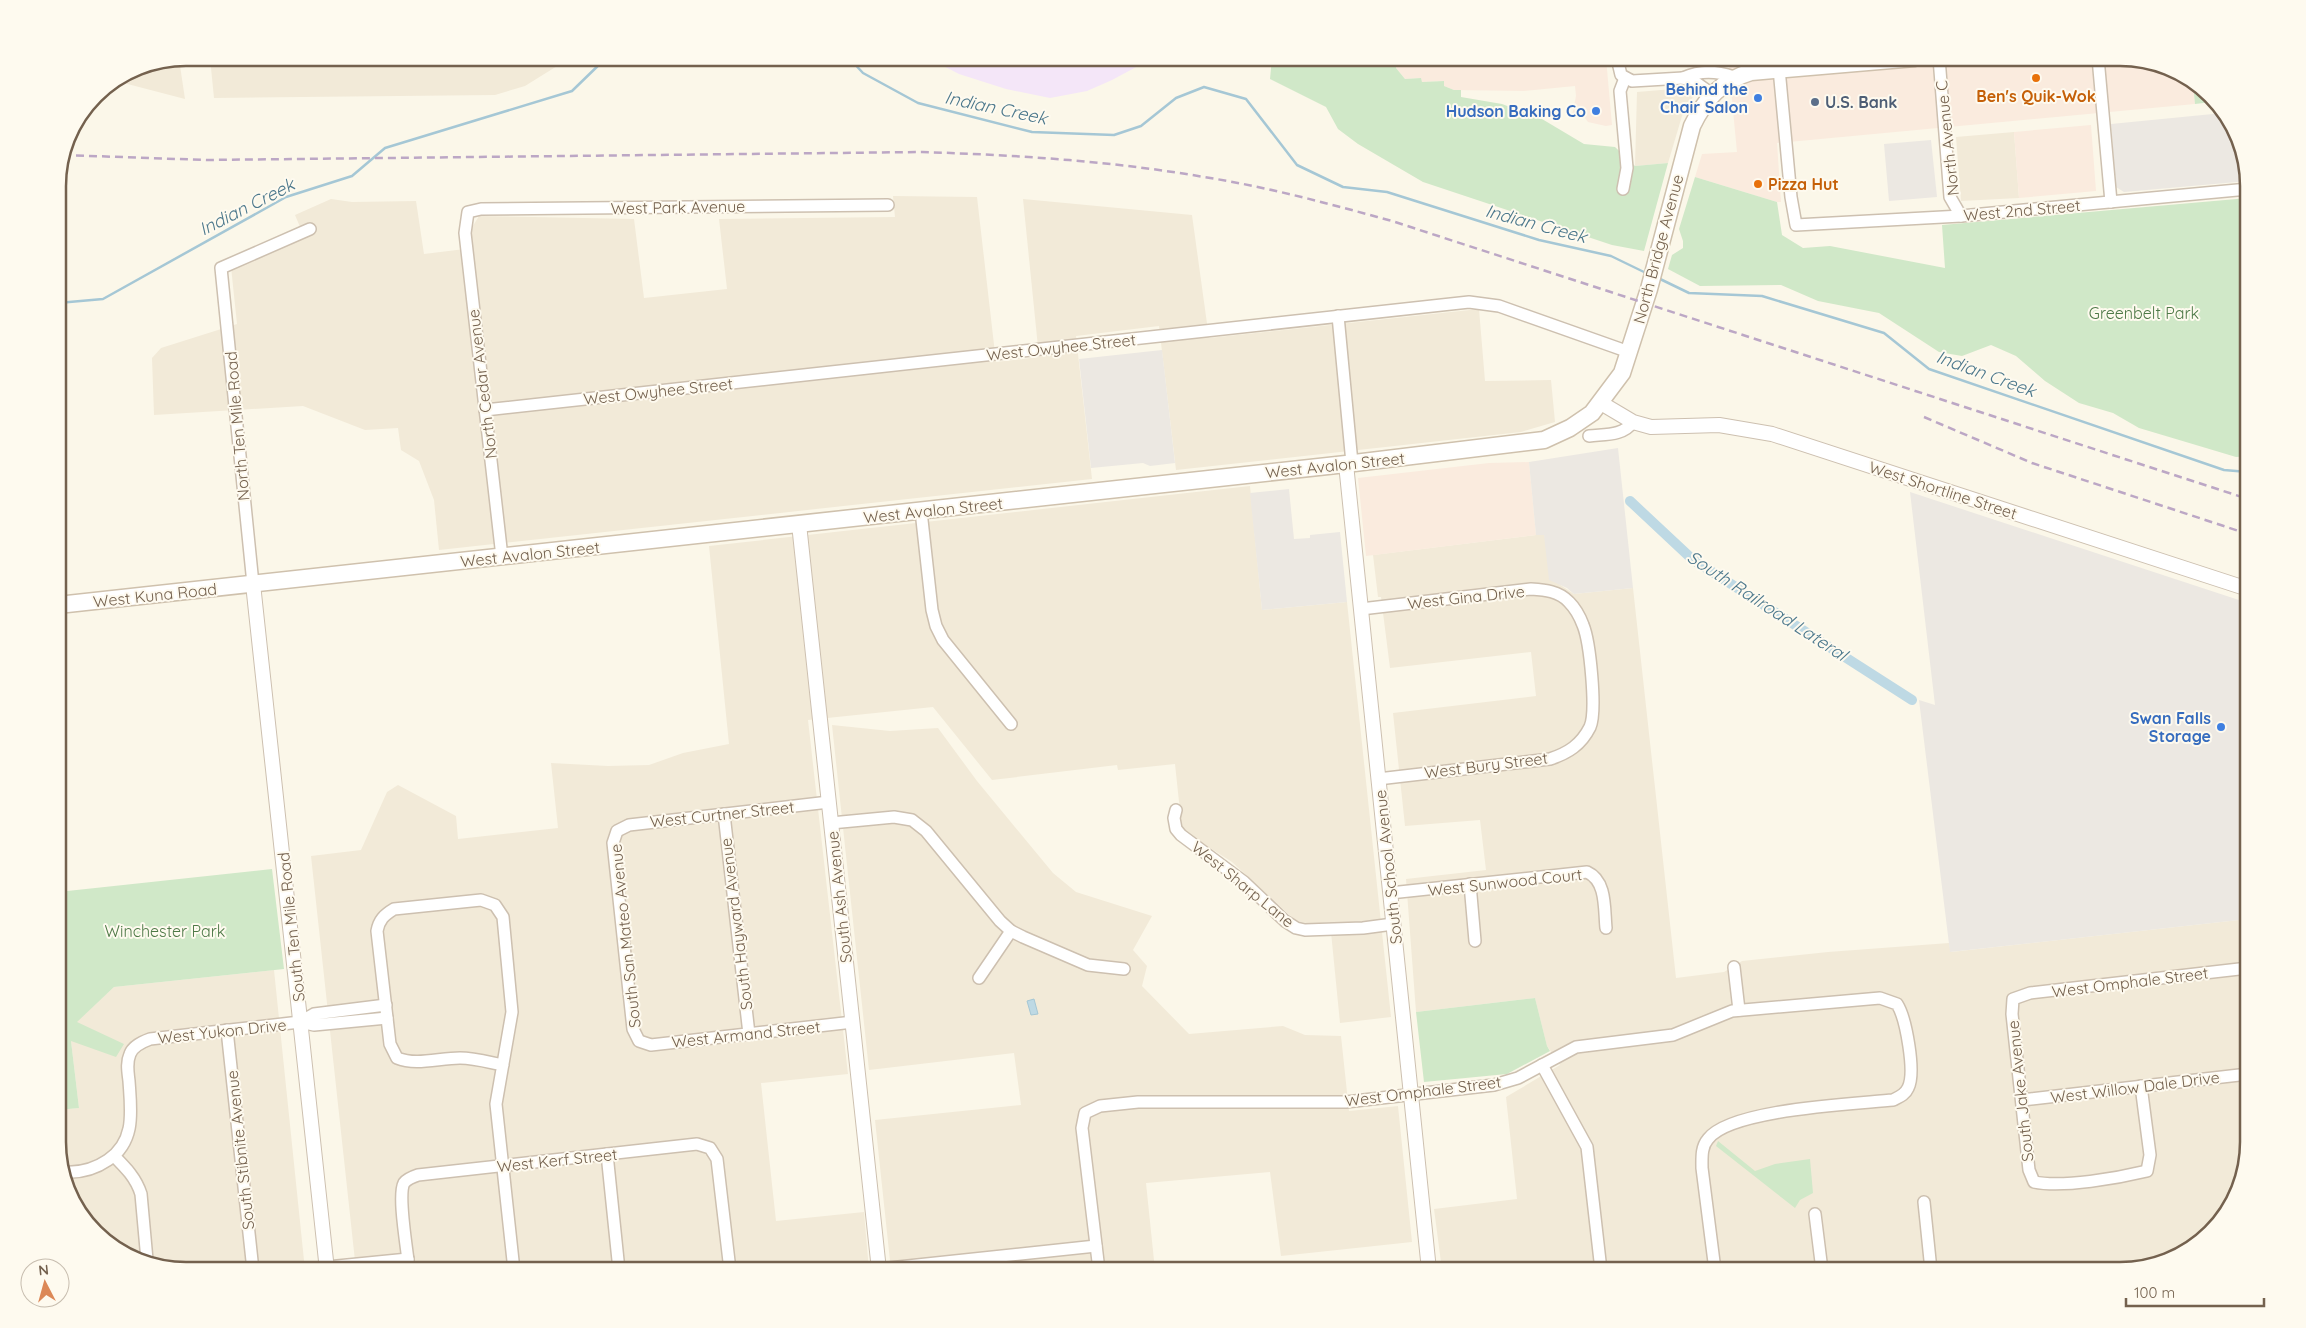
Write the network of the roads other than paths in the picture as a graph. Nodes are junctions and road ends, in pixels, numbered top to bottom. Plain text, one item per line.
1 (1618, 66) edge
2 (1769, 66) edge
3 (1778, 66) edge
4 (1940, 66) edge
5 (2099, 66) edge
6 (1734, 77) junction
7 (1625, 78) junction
8 (1683, 78) junction
9 (1712, 94) junction
10 (1622, 189) dead end
11 (2239, 190) edge
12 (2111, 202) junction
13 (888, 205) dead end
14 (468, 212) joint
15 (1961, 216) junction
16 (310, 229) dead end
17 (1338, 316) junction
18 (1630, 352) junction
19 (1601, 403) junction
20 (485, 410) junction
21 (1633, 422) junction
22 (1589, 436) dead end
23 (1349, 464) junction
24 (921, 511) junction
25 (800, 524) junction
26 (502, 557) junction
27 (252, 584) junction
28 (2239, 586) edge
29 (67, 604) edge
30 (1361, 609) junction
31 (1011, 724) dead end
32 (1586, 734) joint
33 (1378, 779) junction
34 (829, 802) junction
35 (1176, 810) dead end
36 (724, 814) junction
37 (831, 823) junction
38 (617, 831) joint
39 (1470, 884) junction
40 (1390, 893) junction
41 (1393, 924) junction
42 (1606, 928) dead end
43 (1011, 931) junction
44 (1475, 941) dead end
45 (1734, 967) dead end
46 (1124, 969) dead end
47 (2240, 969) edge
48 (979, 978) dead end
49 (2013, 999) joint
50 (386, 1005) junction
51 (1739, 1010) junction
52 (387, 1018) junction
53 (300, 1022) junction
54 (852, 1022) junction
55 (227, 1030) junction
56 (749, 1034) junction
57 (639, 1041) joint
58 (503, 1065) junction
59 (1542, 1065) junction
60 (2240, 1075) edge
61 (2141, 1086) junction
62 (1411, 1094) junction
63 (2022, 1100) junction
64 (607, 1154) junction
65 (114, 1156) junction
66 (503, 1166) junction
67 (71, 1172) edge
68 (1924, 1202) dead end
69 (1815, 1214) dead end
70 (1096, 1246) junction
71 (147, 1255) edge
72 (252, 1262) edge
73 (326, 1262) edge
74 (409, 1262) edge
75 (513, 1262) edge
76 (618, 1262) edge
77 (729, 1262) edge
78 (875, 1262) edge
79 (949, 1262) edge
80 (1098, 1262) edge
81 (1428, 1262) edge
82 (1600, 1262) edge
83 (1714, 1262) edge
84 (1821, 1262) edge
85 (1930, 1262) edge

1 - 7 street
2 - 6 main road
3 - 15 street, West 2nd Street
4 - 15 street, North Avenue C
5 - 12 street
6 - 8 street
6 - 9 main road, North Bridge Avenue
7 - 8 street
7 - 10 street
8 - 9 street
9 - 18 main road, North Bridge Avenue
11 - 12 street, West 2nd Street
12 - 15 street, West 2nd Street
13 - 14 street, West Park Avenue
14 - 20 street, North Cedar Avenue
16 - 27 street, North Ten Mile Road
17 - 18 street, West Owyhee Street
17 - 20 street, West Owyhee Street
17 - 23 street
18 - 19 main road, North Bridge Avenue
19 - 21 street, West Shortline Street
19 - 23 main road, West Avalon Street
20 - 26 street, North Cedar Avenue
21 - 22 street
21 - 28 street, West Shortline Street
23 - 24 main road, West Avalon Street
23 - 30 street, South School Avenue
24 - 25 main road, West Avalon Street
24 - 31 street
25 - 26 main road, West Avalon Street
25 - 34 street, South Ash Avenue
26 - 27 main road, West Avalon Street
27 - 29 main road, West Kuna Road
27 - 53 street, South Ten Mile Road
30 - 32 street, West Gina Drive
30 - 33 street, South School Avenue
32 - 33 street, West Bury Street
33 - 40 street, South School Avenue
34 - 36 street, West Curtner Street
34 - 37 street, South Ash Avenue
35 - 41 street, West Sharp Lane
36 - 38 street, West Curtner Street
36 - 56 street, South Hayward Avenue
37 - 43 street
37 - 54 street, South Ash Avenue
38 - 57 street, South San Mateo Avenue
39 - 40 street, West Sunwood Court
39 - 42 street, West Sunwood Court
39 - 44 street
40 - 41 street, South School Avenue
41 - 62 street, South School Avenue
43 - 46 street
43 - 48 street
45 - 51 street
47 - 49 street, West Omphale Street
49 - 63 street, South Jake Avenue
50 - 52 street
50 - 53 street
50 - 58 street
51 - 59 street, West Omphale Street
51 - 83 street, West Omphale Street
52 - 53 street
52 - 58 street
53 - 55 street, West Yukon Drive
53 - 73 street, South Ten Mile Road
54 - 56 street, West Armand Street
54 - 78 street, South Ash Avenue
55 - 65 street, West Yukon Drive
55 - 72 street, South Stibnite Avenue
56 - 57 street, West Armand Street
58 - 66 street
59 - 62 street, West Omphale Street
59 - 82 street
60 - 61 street, West Willow Dale Drive
61 - 63 street, West Willow Dale Drive
61 - 63 street, South Jake Avenue
62 - 70 street, West Omphale Street
62 - 81 street, South School Avenue
64 - 66 street, West Kerf Street
64 - 76 street
64 - 77 street, West Kerf Street
65 - 67 street, West Yukon Drive
65 - 71 street
66 - 74 street, West Kerf Street
66 - 75 street
68 - 85 street
69 - 84 street
70 - 79 street
70 - 80 street

